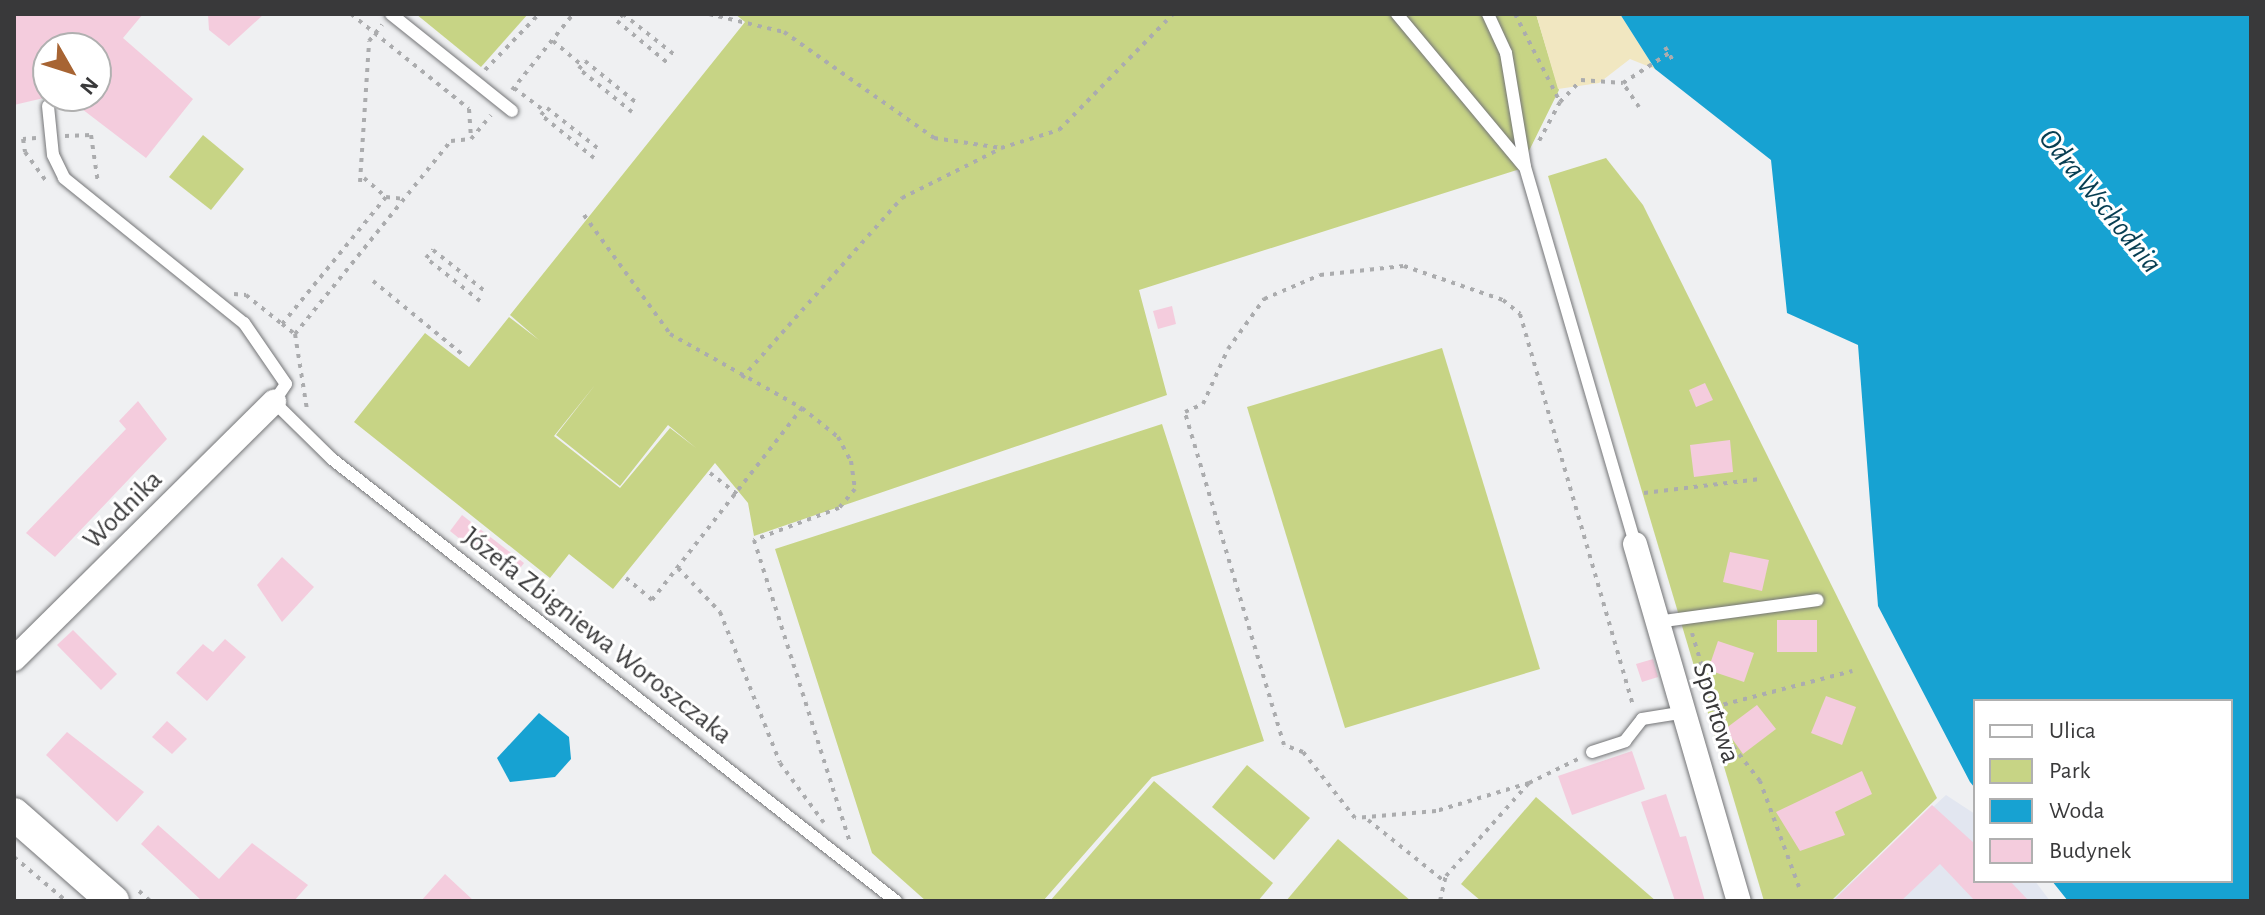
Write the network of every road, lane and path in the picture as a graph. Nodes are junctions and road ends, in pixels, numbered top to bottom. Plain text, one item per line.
1 (351, 14) edge
2 (391, 14) edge
3 (539, 14) edge
4 (573, 14) edge
5 (709, 14) edge
6 (1173, 14) edge
7 (1397, 14) edge
8 (1488, 14) edge
9 (1515, 14) edge
10 (620, 15) edge
11 (375, 34) junction
12 (552, 41) junction
13 (1665, 47) dead end
14 (1669, 53) junction
15 (676, 56) dead end
16 (1673, 61) dead end
17 (582, 65) junction
18 (670, 65) dead end
19 (474, 81) junction
20 (1623, 83) junction
21 (514, 88) junction
22 (1560, 102) junction
23 (638, 104) dead end
24 (507, 107) junction
25 (1639, 107) dead end
26 (544, 111) junction
27 (49, 112) edge
28 (632, 112) dead end
29 (51, 137) junction
30 (471, 139) junction
31 (1001, 148) junction
32 (600, 150) dead end
33 (594, 158) dead end
34 (1525, 167) junction
35 (102, 190) dead end
36 (60, 193) dead end
37 (386, 197) junction
38 (404, 199) junction
39 (584, 215) dead end
40 (373, 281) dead end
41 (224, 291) dead end
42 (486, 292) dead end
43 (480, 301) dead end
44 (282, 324) junction
45 (295, 334) junction
46 (463, 355) dead end
47 (742, 378) junction
48 (274, 402) junction
49 (802, 408) junction
50 (311, 417) dead end
51 (710, 473) dead end
52 (1760, 479) dead end
53 (1644, 493) dead end
54 (738, 495) junction
55 (1635, 544) joint
56 (678, 568) junction
57 (626, 578) dead end
58 (1818, 600) dead end
59 (1687, 617) junction
60 (1657, 622) junction
61 (14, 659) edge
62 (1852, 671) dead end
63 (1714, 707) junction
64 (1685, 712) junction
65 (1638, 723) junction
66 (1592, 752) joint
67 (1529, 783) junction
68 (14, 814) edge
69 (1367, 819) junction
70 (831, 832) dead end
71 (840, 844) dead end
72 (14, 857) edge
73 (857, 867) junction
74 (1444, 881) junction
75 (1799, 887) dead end
76 (66, 901) edge
77 (113, 901) edge
78 (896, 901) edge
79 (1440, 901) edge
80 (1739, 901) edge

1 - 11 path
2 - 11 path
2 - 19 lane
3 - 19 path
4 - 12 path
5 - 31 path
6 - 31 path
7 - 34 lane
8 - 34 lane
9 - 22 path
10 - 15 path
10 - 18 path
11 - 30 path
11 - 37 path
12 - 17 path
12 - 21 path
13 - 14 path
14 - 16 path
14 - 20 path
17 - 23 path
17 - 28 path
19 - 24 lane
20 - 22 path
20 - 25 path
21 - 24 path
21 - 26 path
22 - 34 path
24 - 30 path
26 - 32 path
26 - 33 path
27 - 29 lane
29 - 35 path
29 - 36 path
29 - 48 lane
30 - 38 path
31 - 47 path
34 - 55 lane
37 - 38 path
37 - 44 path
38 - 45 path
39 - 47 path
40 - 46 path
41 - 44 path
42 - 43 path
44 - 45 path
45 - 50 path
47 - 49 path
48 - 61 street, Wodnika
48 - 73 lane, Józefa Zbigniewa Woroszczaka
49 - 54 path
49 - 73 path
51 - 54 path
52 - 53 path
54 - 56 path
55 - 60 street, Sportowa
56 - 57 path
56 - 70 path
58 - 59 lane
59 - 60 lane
59 - 63 path
60 - 64 street, Sportowa
62 - 63 path
63 - 75 path
64 - 65 lane
64 - 80 street, Sportowa
65 - 66 lane
65 - 69 path
66 - 67 path
67 - 69 path
67 - 74 path
68 - 77 street
69 - 74 path
71 - 73 path
72 - 76 path
73 - 78 lane, Józefa Zbigniewa Woroszczaka
74 - 79 path

